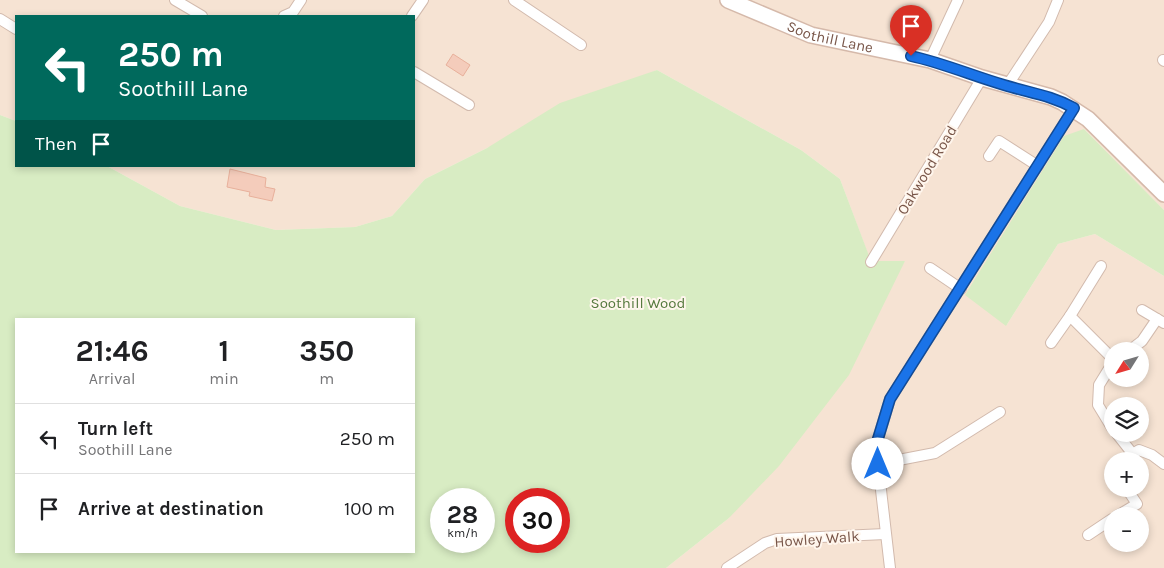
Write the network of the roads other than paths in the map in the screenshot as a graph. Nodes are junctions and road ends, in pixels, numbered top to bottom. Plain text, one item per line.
1 (175, 0) edge
2 (301, 0) edge
3 (423, 0) edge
4 (514, 0) edge
5 (728, 0) edge
6 (958, 0) edge
7 (1058, 0) edge
8 (200, 15) edge
9 (286, 15) edge
10 (413, 15) edge
11 (0, 19) edge
12 (15, 28) edge
13 (580, 46) dead end
14 (930, 60) junction
15 (415, 73) edge
16 (982, 78) junction
17 (1007, 86) junction
18 (469, 105) dead end
19 (1074, 108) junction
20 (989, 156) dead end
21 (1038, 166) junction
22 (1162, 187) edge
23 (871, 262) dead end
24 (1101, 266) dead end
25 (930, 268) dead end
26 (961, 289) junction
27 (1142, 310) dead end
28 (1070, 316) junction
29 (1161, 321) edge
30 (1141, 342) edge
31 (1051, 343) dead end
32 (1104, 350) edge
33 (1104, 377) edge
34 (1000, 412) dead end
35 (1104, 415) edge
36 (1123, 442) edge
37 (1131, 452) edge
38 (1149, 454) edge
39 (1164, 463) edge
40 (878, 464) junction
41 (1132, 497) edge
42 (1132, 507) edge
43 (1104, 524) edge
44 (885, 534) junction
45 (1088, 535) dead end
46 (727, 568) edge
47 (890, 568) edge

1 - 8 street
2 - 9 street
3 - 10 street
4 - 13 street
5 - 14 main road, Soothill Lane
6 - 14 street
7 - 17 street
11 - 12 street
14 - 16 main road, Soothill Lane
15 - 18 street
16 - 17 main road, Soothill Lane
16 - 23 street, Oakwood Road
17 - 19 main road, Soothill Lane
19 - 21 street
19 - 22 main road, Soothill Lane
20 - 21 street
21 - 26 street
24 - 28 street
25 - 26 street
26 - 40 street
27 - 29 street
28 - 31 street
28 - 32 street
29 - 30 street
33 - 35 street
34 - 40 street
36 - 37 street
38 - 39 street
40 - 44 street
41 - 42 street
43 - 45 street
44 - 46 street, Howley Walk
44 - 47 street

